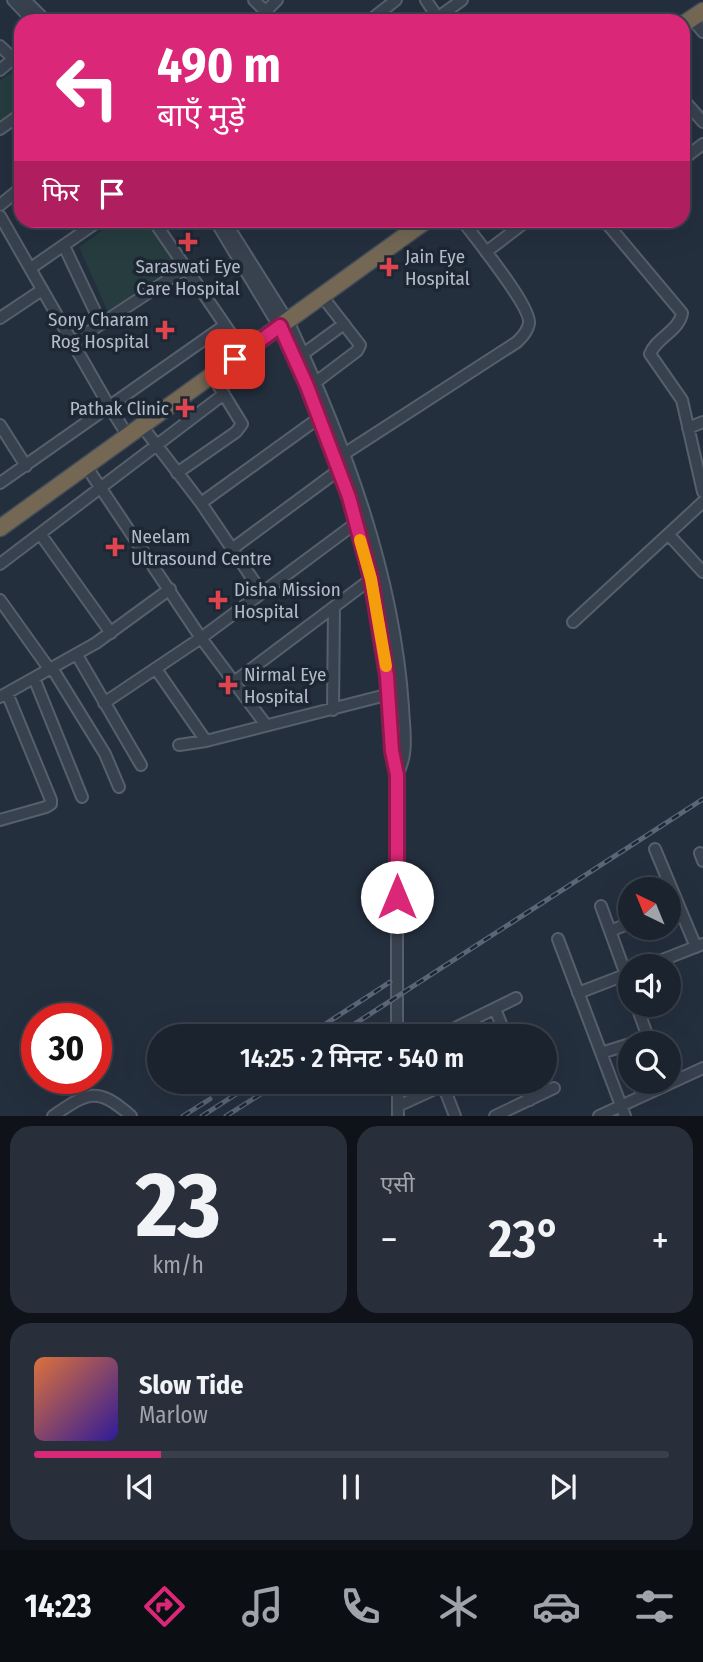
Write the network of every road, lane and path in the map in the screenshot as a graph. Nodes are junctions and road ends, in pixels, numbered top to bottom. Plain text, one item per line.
1 (254, 0) edge
2 (277, 0) edge
3 (397, 0) edge
4 (462, 0) edge
5 (18, 1) edge
6 (265, 11) junction
7 (36, 14) edge
8 (268, 14) edge
9 (378, 14) edge
10 (444, 14) edge
11 (0, 46) edge
12 (14, 60) edge
13 (690, 107) edge
14 (703, 122) edge
15 (0, 215) edge
16 (89, 228) edge
17 (158, 228) edge
18 (220, 228) edge
19 (229, 228) edge
20 (400, 228) edge
21 (416, 228) edge
22 (469, 228) edge
23 (518, 228) edge
24 (611, 228) edge
25 (64, 246) junction
26 (486, 252) junction
27 (31, 268) junction
28 (186, 268) junction
29 (42, 290) junction
30 (322, 296) junction
31 (0, 318) edge
32 (281, 319) junction
33 (101, 324) junction
34 (344, 324) junction
35 (225, 325) junction
36 (72, 344) junction
37 (238, 344) junction
38 (303, 354) junction
39 (212, 375) junction
40 (316, 382) junction
41 (224, 394) junction
42 (109, 407) junction
43 (324, 414) junction
44 (703, 422) edge
45 (0, 425) edge
46 (142, 426) junction
47 (688, 428) junction
48 (125, 431) junction
49 (156, 444) junction
50 (344, 454) junction
51 (26, 466) junction
52 (86, 466) junction
53 (340, 470) junction
54 (177, 473) junction
55 (0, 483) edge
56 (702, 487) edge
57 (100, 488) junction
58 (201, 503) junction
59 (703, 503) edge
60 (0, 515) edge
61 (356, 523) junction
62 (0, 528) edge
63 (41, 535) junction
64 (669, 535) junction
65 (232, 550) junction
66 (0, 564) edge
67 (703, 572) edge
68 (371, 579) junction
69 (170, 589) junction
70 (262, 593) junction
71 (0, 600) edge
72 (334, 607) junction
73 (391, 618) junction
74 (378, 622) junction
75 (573, 622) dead end
76 (111, 633) junction
77 (201, 638) junction
78 (77, 655) junction
79 (51, 669) junction
80 (156, 669) junction
81 (34, 678) junction
82 (234, 682) junction
83 (390, 694) junction
84 (4, 695) edge
85 (104, 703) junction
86 (333, 710) junction
87 (266, 725) junction
88 (206, 741) junction
89 (179, 745) dead end
90 (141, 765) dead end
91 (397, 775) junction
92 (120, 787) dead end
93 (82, 797) dead end
94 (0, 820) edge
95 (655, 849) dead end
96 (664, 877) edge
97 (601, 906) dead end
98 (681, 918) edge
99 (618, 928) edge
100 (610, 931) junction
101 (558, 939) dead end
102 (699, 945) edge
103 (620, 954) edge
104 (677, 954) edge
105 (618, 978) edge
106 (578, 993) junction
107 (516, 998) dead end
108 (495, 1009) junction
109 (397, 1024) edge
110 (464, 1024) edge
111 (501, 1024) edge
112 (618, 1048) edge
113 (601, 1053) junction
114 (703, 1068) edge
115 (681, 1077) edge
116 (426, 1094) edge
117 (446, 1094) edge
118 (528, 1094) edge
119 (542, 1094) edge
120 (649, 1094) edge
121 (530, 1100) junction
122 (398, 1111) edge
123 (623, 1111) edge
124 (53, 1116) edge
125 (131, 1116) edge
126 (455, 1116) edge
127 (495, 1116) edge
128 (599, 1116) edge

1 - 6 street
2 - 6 street
3 - 9 street
4 - 10 street
5 - 7 street
6 - 8 street
11 - 12 street
13 - 14 street
15 - 27 street
16 - 25 street
17 - 28 street
18 - 32 street
19 - 32 street
20 - 32 highway
21 - 30 highway
22 - 26 street
23 - 26 street
24 - 47 street
25 - 27 street
25 - 33 street
26 - 50 street
27 - 29 street
28 - 33 street
28 - 35 street
29 - 31 street
29 - 36 street
30 - 32 highway
30 - 34 street
32 - 37 highway
32 - 38 street
32 - 39 highway
32 - 43 street
33 - 36 street
34 - 38 street
34 - 40 street
35 - 37 street
35 - 42 street
36 - 42 street
37 - 48 highway
38 - 40 street
39 - 41 street
39 - 46 highway
40 - 43 street
41 - 49 street
41 - 54 street
42 - 48 street
42 - 51 street
43 - 50 street
43 - 53 street
43 - 58 street
44 - 47 street
45 - 51 street
46 - 48 highway
46 - 49 street
47 - 56 street
48 - 52 highway
48 - 60 highway
49 - 54 street
49 - 57 street
50 - 73 street
51 - 55 street
52 - 57 street
52 - 62 highway
53 - 61 street
53 - 65 street
54 - 58 street
57 - 63 street
57 - 69 street
58 - 65 street
59 - 64 street
61 - 68 street
61 - 70 street
63 - 66 street
63 - 76 street
64 - 67 street
64 - 75 street
65 - 70 street
68 - 72 street
68 - 74 street
69 - 76 street
69 - 77 street
70 - 77 street
71 - 79 street
72 - 82 street
72 - 86 street
73 - 74 street
73 - 91 street
74 - 83 street
76 - 78 street
77 - 80 street
77 - 82 street
78 - 79 street
78 - 85 street
79 - 81 street
79 - 92 street
80 - 85 street
80 - 88 street
81 - 84 street
81 - 93 street
82 - 87 street
83 - 86 street
83 - 91 street
84 - 94 street
85 - 90 street
86 - 87 street
87 - 88 street
88 - 89 street
91 - 109 street
95 - 96 street
97 - 100 street
98 - 102 street
99 - 100 street
100 - 103 street
101 - 106 street
102 - 104 street
105 - 106 street
106 - 113 street
107 - 108 street
108 - 110 street
108 - 111 street
112 - 113 street
113 - 123 street
114 - 115 street
116 - 122 street
117 - 126 street
118 - 121 street
119 - 121 street
120 - 123 street
121 - 127 street
123 - 128 street
124 - 125 street

